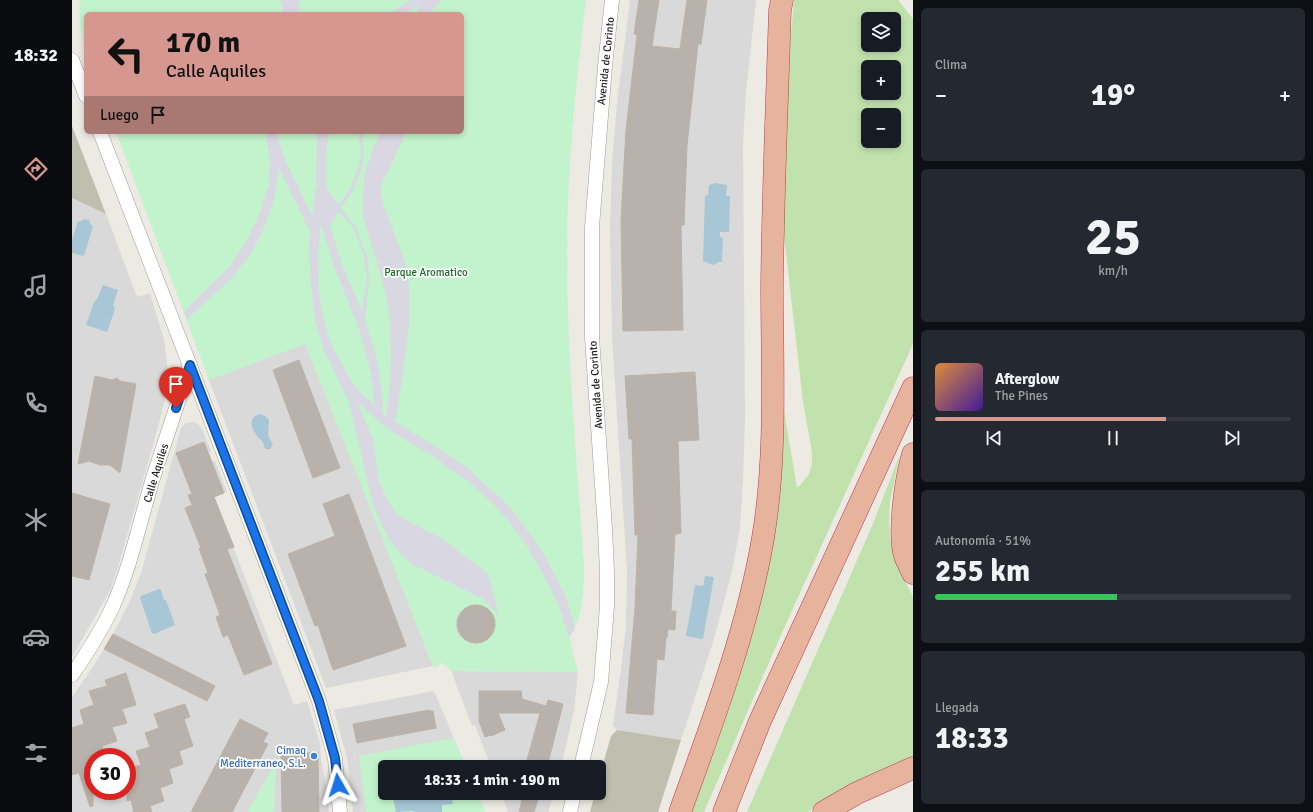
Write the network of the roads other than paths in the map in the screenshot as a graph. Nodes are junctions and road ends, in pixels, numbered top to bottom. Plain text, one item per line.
1 (612, 0) edge
2 (782, 0) edge
3 (72, 60) edge
4 (84, 91) edge
5 (101, 134) edge
6 (190, 365) junction
7 (913, 388) edge
8 (913, 454) edge
9 (913, 573) edge
10 (72, 674) edge
11 (582, 760) edge
12 (913, 768) edge
13 (573, 800) edge
14 (340, 812) edge
15 (570, 812) edge
16 (680, 812) edge
17 (724, 812) edge
18 (824, 812) edge

1 - 11 street, Avenida de Corinto
2 - 16 highway
3 - 4 street
5 - 6 street
6 - 10 street, Calle Aquiles
6 - 14 street
7 - 17 highway
8 - 9 highway
12 - 18 highway
13 - 15 street

